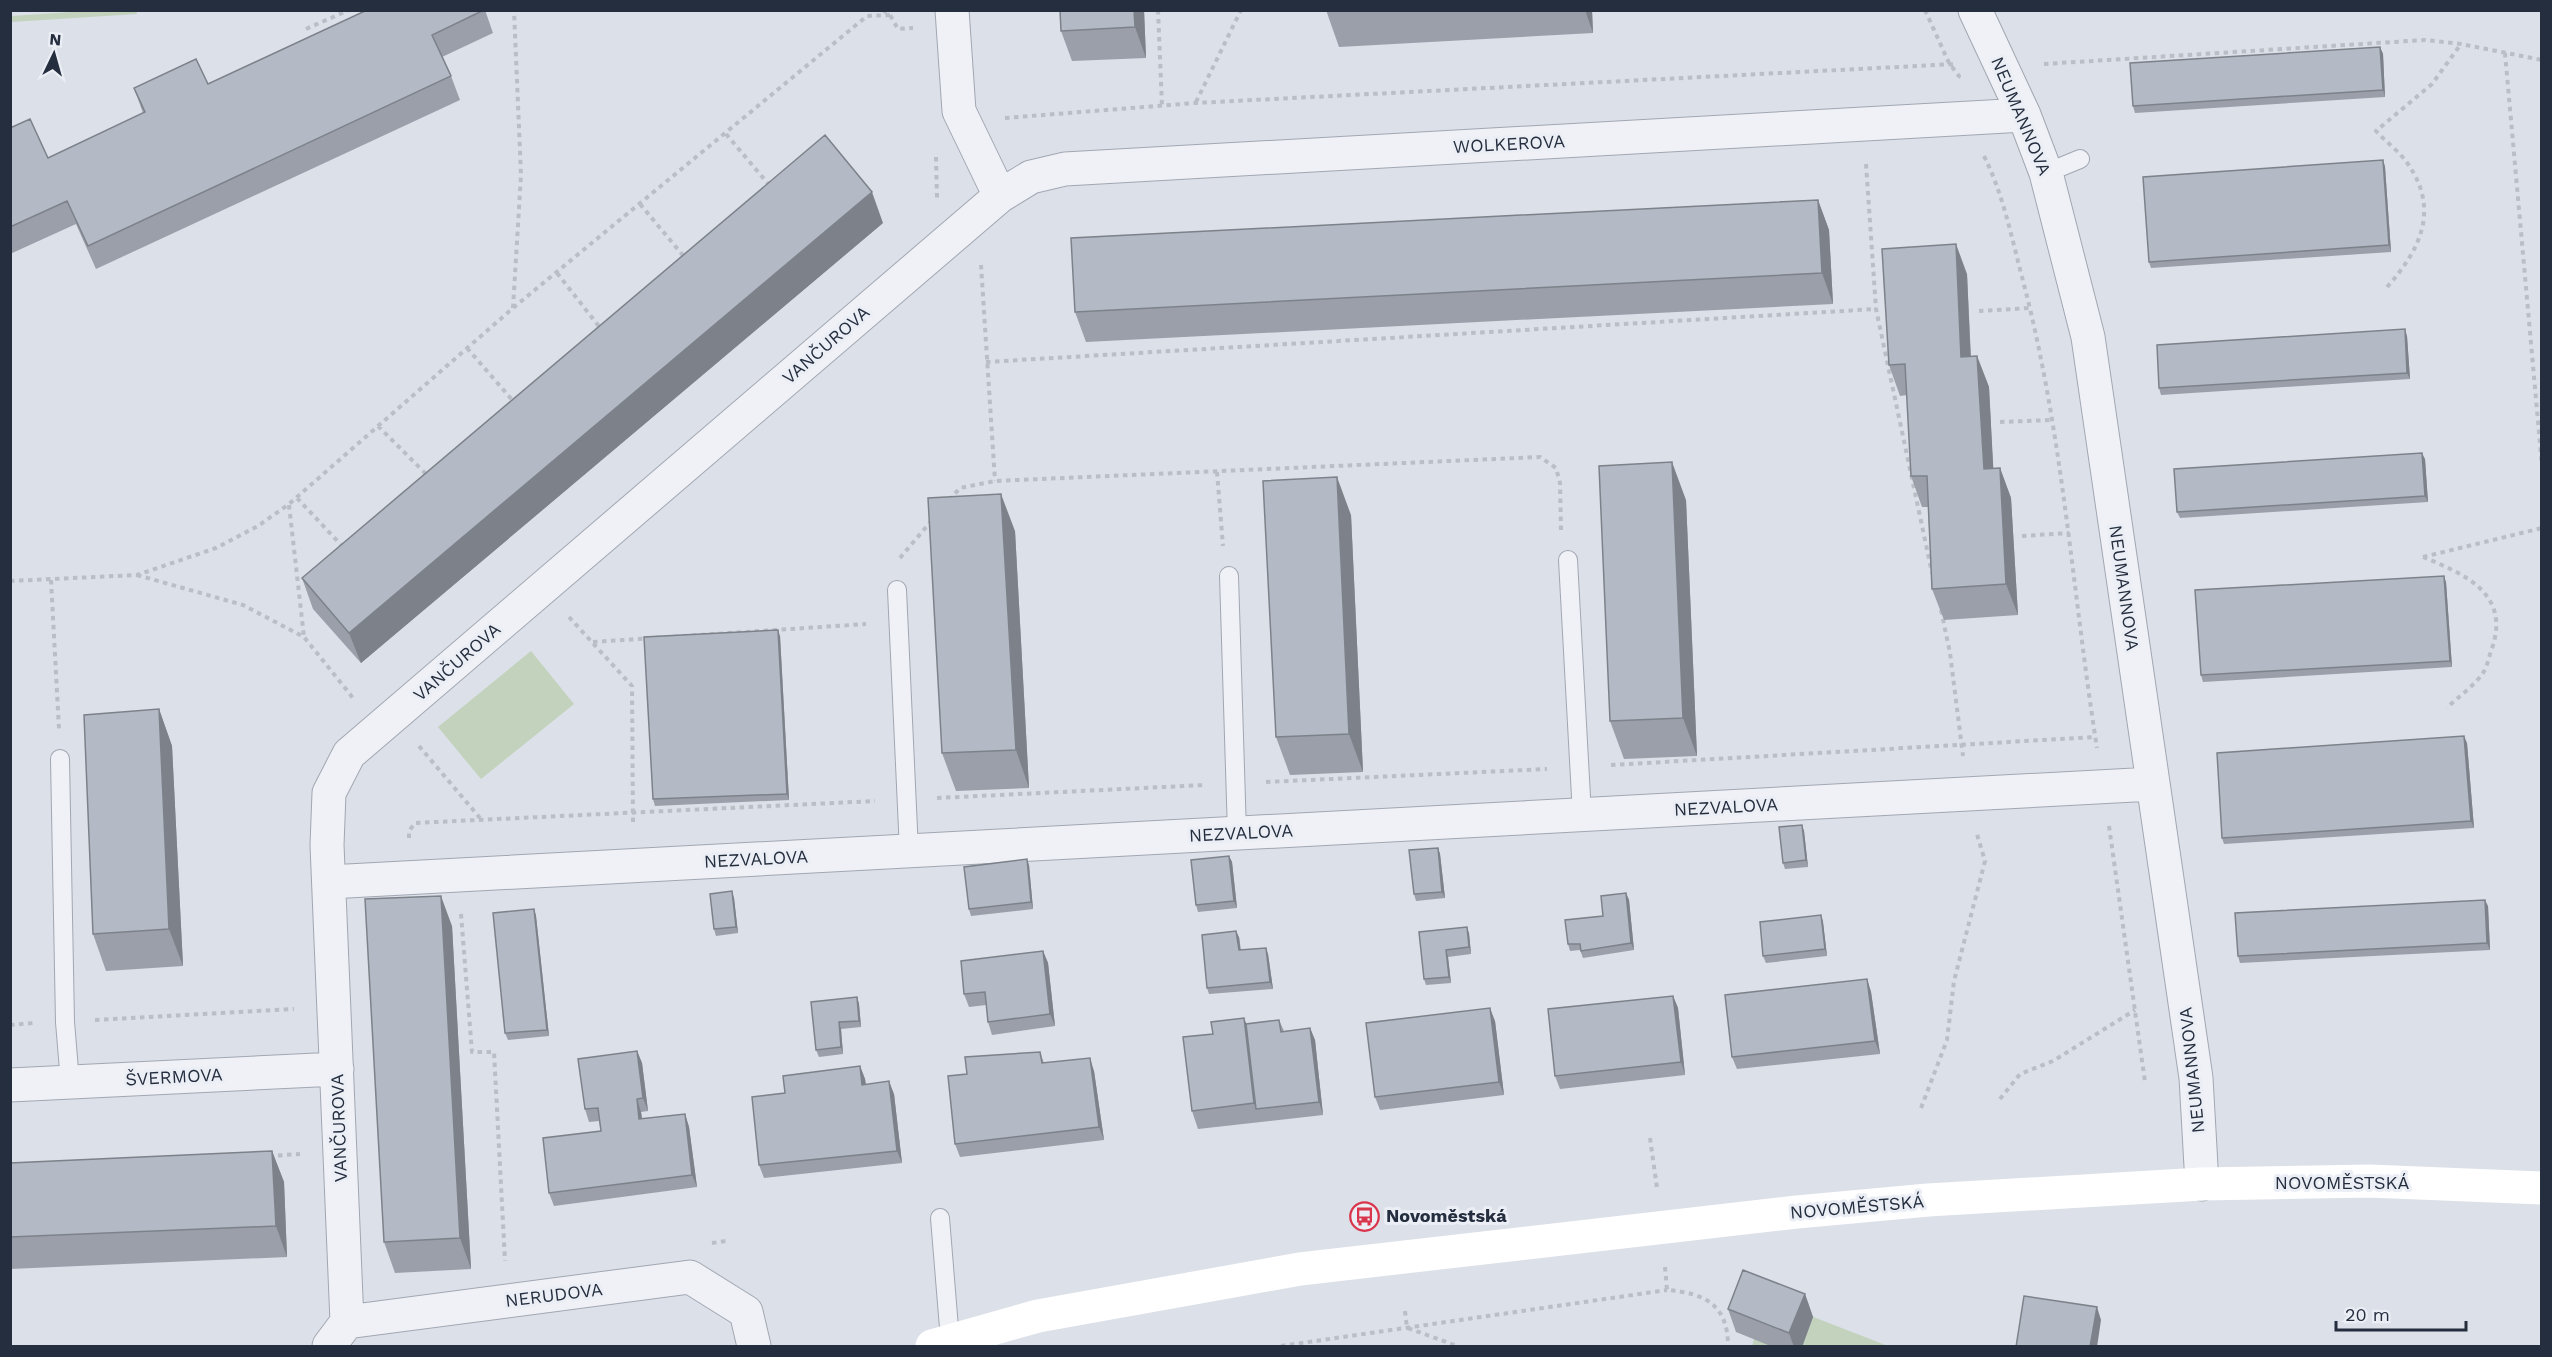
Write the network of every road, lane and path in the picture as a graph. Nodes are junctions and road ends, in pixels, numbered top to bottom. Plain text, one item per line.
1 (349, 10) edge
2 (514, 10) edge
3 (883, 10) edge
4 (952, 10) edge
5 (1158, 10) edge
6 (1241, 10) edge
7 (1925, 10) edge
8 (1976, 10) edge
9 (890, 13) edge
10 (919, 28) dead end
11 (306, 29) dead end
12 (2461, 44) junction
13 (2505, 53) junction
14 (2541, 60) edge
15 (2001, 67) junction
16 (1195, 103) junction
17 (1162, 106) junction
18 (2024, 115) junction
19 (995, 119) dead end
20 (726, 134) junction
21 (936, 153) dead end
22 (1983, 154) dead end
23 (2080, 159) dead end
24 (1866, 161) dead end
25 (2046, 173) junction
26 (774, 191) edge
27 (1000, 196) junction
28 (640, 204) junction
29 (936, 204) dead end
30 (981, 255) dead end
31 (689, 262) edge
32 (557, 273) junction
33 (2387, 287) dead end
34 (513, 308) junction
35 (2030, 308) junction
36 (1876, 309) junction
37 (1979, 311) dead end
38 (604, 334) edge
39 (467, 348) junction
40 (986, 362) junction
41 (518, 407) edge
42 (2052, 420) junction
43 (2000, 422) dead end
44 (378, 426) junction
45 (2541, 466) edge
46 (1218, 472) junction
47 (432, 480) edge
48 (995, 481) junction
49 (297, 498) junction
50 (289, 504) junction
51 (946, 504) edge
52 (939, 512) edge
53 (2541, 528) edge
54 (2069, 533) junction
55 (2022, 536) dead end
56 (346, 550) edge
57 (1568, 560) joint
58 (137, 575) junction
59 (1229, 576) joint
60 (51, 580) junction
61 (10, 582) edge
62 (1935, 584) edge
63 (897, 590) joint
64 (1940, 607) edge
65 (898, 622) junction
66 (304, 637) junction
67 (356, 702) dead end
68 (2447, 708) dead end
69 (393, 717) junction
70 (1962, 745) junction
71 (60, 759) joint
72 (1579, 767) junction
73 (1236, 783) junction
74 (2153, 784) junction
75 (2103, 787) junction
76 (1965, 794) junction
77 (906, 799) junction
78 (633, 811) junction
79 (1582, 815) junction
80 (480, 818) junction
81 (1237, 833) junction
82 (909, 850) junction
83 (458, 874) junction
84 (411, 878) junction
85 (329, 882) junction
86 (334, 1007) junction
87 (2135, 1010) junction
88 (65, 1022) junction
89 (337, 1069) junction
90 (70, 1082) junction
91 (2145, 1082) dead end
92 (10, 1085) edge
93 (2000, 1099) dead end
94 (1921, 1108) dead end
95 (310, 1154) dead end
96 (264, 1156) edge
97 (2202, 1184) junction
98 (2541, 1188) edge
99 (940, 1218) dead end
100 (505, 1265) dead end
101 (1667, 1290) dead end
102 (1405, 1311) dead end
103 (1407, 1328) junction
104 (338, 1334) edge
105 (944, 1344) edge
106 (754, 1347) edge
107 (1281, 1347) edge
108 (1457, 1347) edge

1 - 11 path
2 - 34 path
3 - 9 path
4 - 27 street
5 - 17 path
6 - 16 path
7 - 16 path
8 - 15 street, NEUMANNOVA
9 - 10 path
9 - 20 path
12 - 13 path
12 - 15 path
12 - 33 path
13 - 14 path
13 - 45 path
15 - 18 street, NEUMANNOVA
16 - 17 path
17 - 19 path
18 - 25 street, NEUMANNOVA
18 - 27 street, WOLKEROVA
20 - 26 path
20 - 28 path
21 - 29 path
22 - 35 path
23 - 25 lane
24 - 36 path
25 - 74 street, NEUMANNOVA
27 - 69 street, VANČUROVA
28 - 31 path
28 - 32 path
30 - 40 path
32 - 34 path
32 - 38 path
34 - 39 path
35 - 37 path
35 - 42 path
36 - 40 path
36 - 62 path
39 - 41 path
39 - 44 path
40 - 48 path
42 - 43 path
42 - 54 path
44 - 47 path
44 - 49 path
46 - 48 path
46 - 57 path
46 - 59 path
48 - 51 path
49 - 50 path
49 - 56 path
50 - 58 path
50 - 66 path
52 - 63 path
53 - 68 path
54 - 55 path
54 - 70 path
57 - 72 lane
58 - 60 path
58 - 66 path
59 - 73 lane
60 - 61 path
60 - 71 path
63 - 65 lane
64 - 70 path
65 - 77 lane
65 - 78 path
66 - 67 path
69 - 80 path
69 - 85 street, VANČUROVA
70 - 72 path
71 - 88 lane
72 - 73 path
72 - 79 lane
73 - 77 path
73 - 81 lane
74 - 75 street, NEZVALOVA
74 - 97 street, NEUMANNOVA
75 - 76 street, NEZVALOVA
75 - 87 path
76 - 79 street, NEZVALOVA
76 - 94 path
77 - 78 path
77 - 82 lane
78 - 80 path
79 - 81 street, NEZVALOVA
80 - 84 path
81 - 82 street, NEZVALOVA
82 - 83 street, NEZVALOVA
83 - 84 street, NEZVALOVA
83 - 100 path
84 - 85 street, NEZVALOVA
85 - 86 street, VANČUROVA
86 - 88 path
86 - 89 street, VANČUROVA
87 - 91 path
87 - 93 path
88 - 90 lane
89 - 90 street, ŠVERMOVA
89 - 104 street, VANČUROVA
90 - 92 street, ŠVERMOVA
95 - 96 path
97 - 98 street, NOVOMĚSTSKÁ
97 - 105 street, NOVOMĚSTSKÁ
99 - 105 lane
101 - 103 path
102 - 103 path
103 - 107 path
103 - 108 path
104 - 106 street, NERUDOVA

